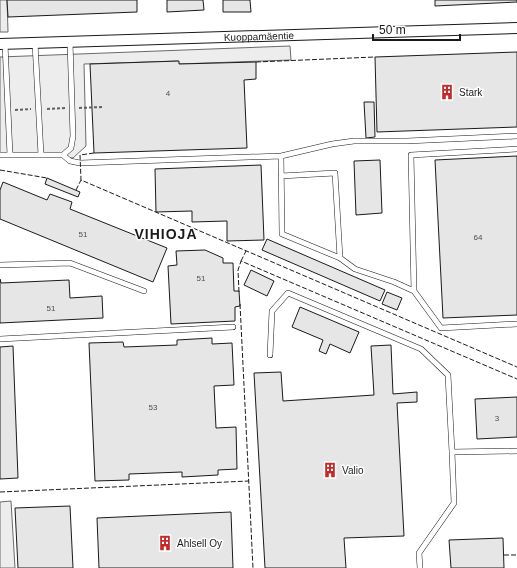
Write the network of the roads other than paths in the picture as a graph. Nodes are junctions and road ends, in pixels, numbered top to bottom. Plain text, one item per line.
1 (517, 28) edge
2 (70, 42) junction
3 (35, 43) junction
4 (3, 44) edge
5 (517, 136) edge
6 (517, 149) edge
7 (0, 155) edge
8 (10, 155) junction
9 (41, 155) junction
10 (63, 155) junction
11 (281, 156) junction
12 (281, 176) junction
13 (340, 258) junction
14 (0, 266) edge
15 (144, 290) dead end
16 (414, 290) junction
17 (517, 324) edge
18 (234, 327) dead end
19 (0, 339) edge
20 (270, 355) dead end
21 (517, 451) edge
22 (452, 452) junction
23 (420, 568) edge

1 - 2 street, Kuoppamäentie
2 - 3 street, Kuoppamäentie
2 - 10 lane
3 - 4 street, Kuoppamäentie
3 - 9 lane
4 - 8 lane
5 - 11 lane
6 - 16 lane
7 - 8 lane
8 - 9 lane
9 - 10 lane
10 - 11 lane
11 - 12 lane
12 - 13 lane
12 - 13 lane
13 - 16 lane
14 - 15 lane
16 - 17 lane
18 - 19 lane
20 - 22 lane
21 - 22 lane
22 - 23 lane

